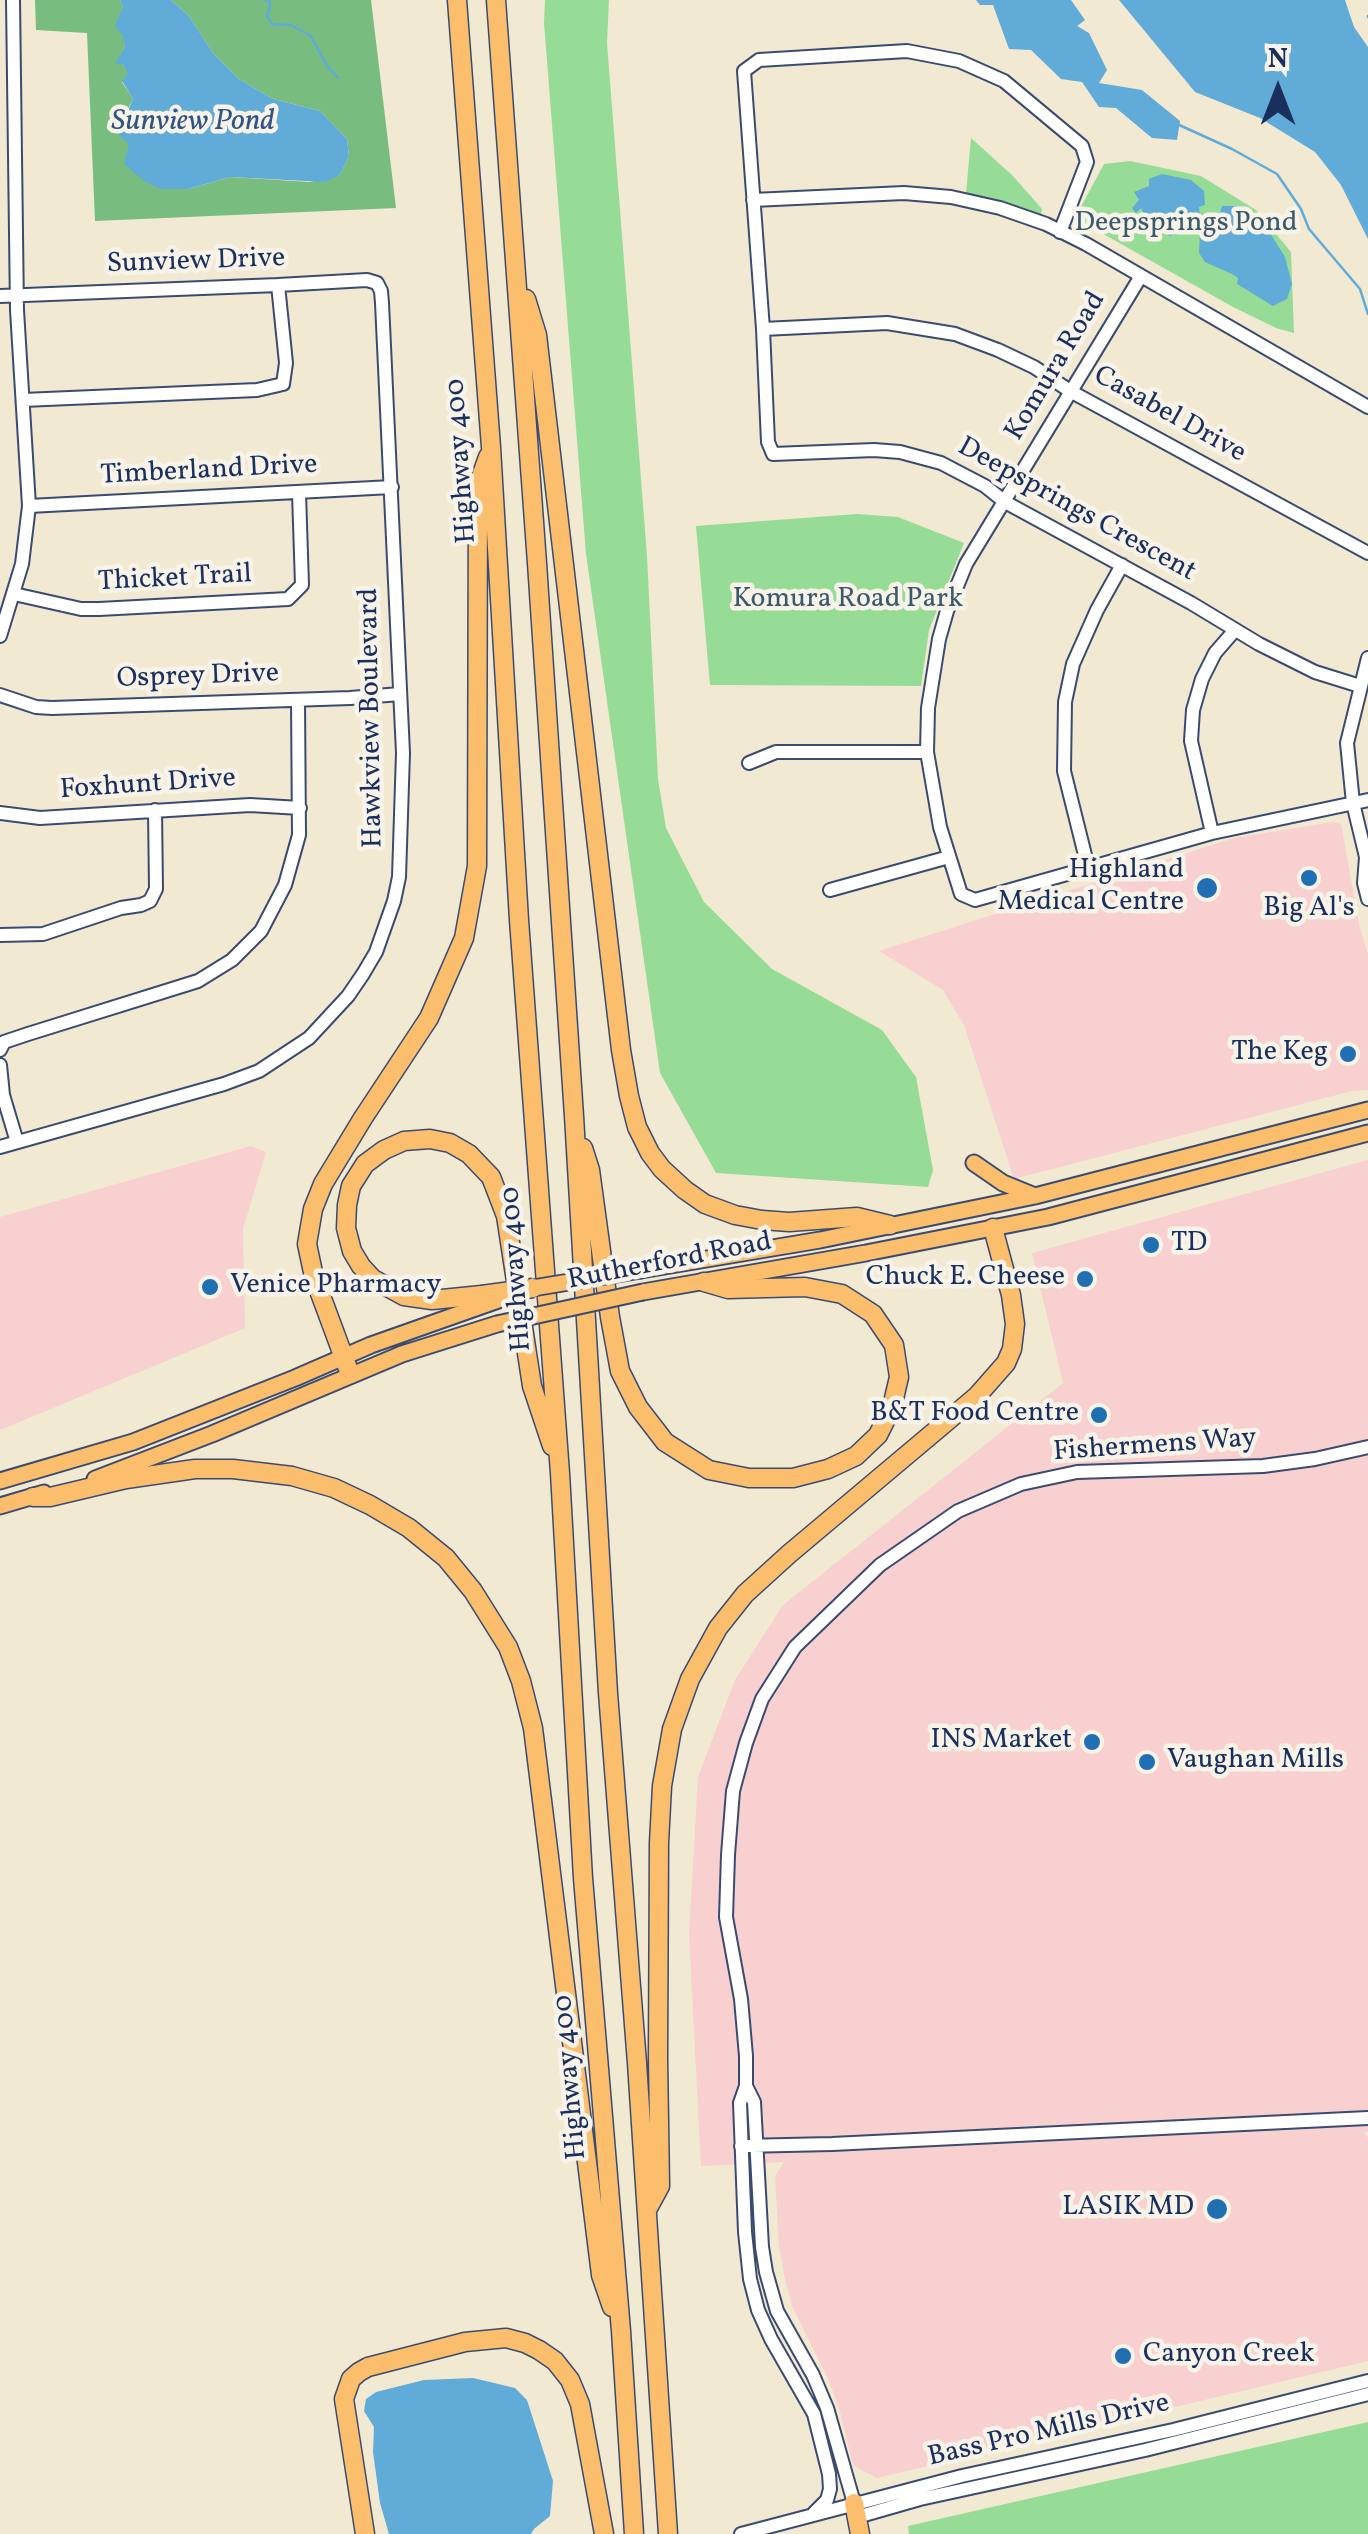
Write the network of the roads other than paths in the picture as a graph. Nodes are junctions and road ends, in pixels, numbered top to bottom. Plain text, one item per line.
1 (13, 0) edge
2 (457, 0) edge
3 (496, 0) edge
4 (6, 15) edge
5 (0, 155) edge
6 (16, 155) junction
7 (754, 200) junction
8 (1060, 232) junction
9 (516, 265) junction
10 (1141, 276) junction
11 (377, 283) joint
12 (278, 286) junction
13 (16, 295) junction
14 (0, 296) edge
15 (762, 330) junction
16 (1070, 391) junction
17 (23, 400) junction
18 (1368, 407) edge
19 (491, 448) junction
20 (392, 487) junction
21 (298, 493) junction
22 (1006, 502) junction
23 (29, 506) junction
24 (1368, 553) edge
25 (1122, 565) junction
26 (14, 594) junction
27 (1235, 630) junction
28 (0, 636) edge
29 (1368, 658) edge
30 (1360, 686) junction
31 (400, 694) junction
32 (0, 695) edge
33 (298, 700) junction
34 (928, 752) junction
35 (748, 763) dead end
36 (1368, 800) edge
37 (1353, 803) junction
38 (300, 808) junction
39 (155, 810) junction
40 (0, 813) edge
41 (1212, 833) junction
42 (948, 857) junction
43 (1367, 858) edge
44 (1088, 868) junction
45 (830, 890) dead end
46 (1368, 899) edge
47 (0, 935) edge
48 (0, 1050) edge
49 (0, 1065) edge
50 (1368, 1110) edge
51 (574, 1116) junction
52 (1368, 1134) edge
53 (16, 1142) junction
54 (0, 1147) edge
55 (974, 1163) dead end
56 (1035, 1196) junction
57 (980, 1208) junction
58 (890, 1226) junction
59 (992, 1228) junction
60 (704, 1282) junction
61 (533, 1288) joint
62 (484, 1299) junction
63 (347, 1366) junction
64 (1368, 1447) edge
65 (560, 1472) junction
66 (0, 1481) edge
67 (33, 1496) junction
68 (0, 1506) edge
69 (746, 2086) junction
70 (1368, 2118) edge
71 (741, 2146) junction
72 (756, 2146) junction
73 (647, 2210) junction
74 (621, 2331) junction
75 (1368, 2381) edge
76 (1368, 2394) edge
77 (814, 2513) junction
78 (857, 2518) edge
79 (366, 2534) edge
80 (604, 2534) edge
81 (634, 2534) edge
82 (668, 2534) edge
83 (741, 2534) edge

1 - 4 street
2 - 19 highway, Highway 400
3 - 9 highway
4 - 6 street
5 - 6 street
6 - 13 street
7 - 8 street
7 - 8 street, Deepsprings Crescent
7 - 15 street, Deepsprings Crescent
8 - 10 street
9 - 51 highway
9 - 58 highway
10 - 16 street, Komura Road
10 - 18 street
11 - 12 street, Sunview Drive
11 - 20 street, Hawkview Boulevard
12 - 13 street, Sunview Drive
12 - 17 street
13 - 14 street, Sunview Drive
13 - 17 street
15 - 16 street, Casabel Drive
15 - 22 street, Deepsprings Crescent
16 - 22 street, Komura Road
16 - 24 street, Casabel Drive
17 - 23 street
19 - 63 highway
19 - 65 highway, Highway 400
20 - 21 street, Timberland Drive
20 - 31 street, Hawkview Boulevard
21 - 23 street, Timberland Drive
21 - 26 street, Thicket Trail
22 - 25 street, Deepsprings Crescent
22 - 34 street, Komura Road
23 - 26 street
25 - 27 street, Deepsprings Crescent
25 - 44 street
26 - 28 street
27 - 30 street, Deepsprings Crescent
27 - 41 street
29 - 30 street
30 - 37 street
31 - 33 street, Osprey Drive
31 - 53 street, Hawkview Boulevard
32 - 33 street, Osprey Drive
33 - 38 street
34 - 35 street
34 - 42 street, Komura Road
36 - 37 street, Komura Road
37 - 41 street, Komura Road
37 - 43 street
38 - 39 street, Foxhunt Drive
38 - 48 street
39 - 40 street, Foxhunt Drive
39 - 47 street
41 - 44 street, Komura Road
42 - 44 street, Komura Road
42 - 45 street
43 - 46 street
49 - 53 street
50 - 56 main road, Rutherford Road
51 - 60 highway
51 - 73 highway
52 - 59 main road, Rutherford Road
53 - 54 street, Hawkview Boulevard
55 - 56 main road
56 - 57 main road, Rutherford Road
57 - 58 main road, Rutherford Road
57 - 59 main road
58 - 61 main road, Rutherford Road, bridge
59 - 60 main road, Rutherford Road
59 - 73 highway
60 - 63 main road, Rutherford Road, bridge
61 - 62 highway, bridge
62 - 63 main road, Rutherford Road
62 - 65 highway
63 - 66 main road, Rutherford Road
63 - 67 main road, Rutherford Road
64 - 69 street, Fishermens Way
65 - 74 highway, Highway 400
67 - 68 main road, Rutherford Road
67 - 74 highway
69 - 71 street, Fishermens Way
69 - 72 street, Fishermens Way
70 - 72 street
71 - 72 street
71 - 77 street, Fishermens Way
72 - 78 street, Fishermens Way
73 - 82 highway
74 - 81 highway, Highway 400
75 - 78 street, Bass Pro Mills Drive
76 - 78 street, Bass Pro Mills Drive
77 - 78 street, Bass Pro Mills Drive
77 - 83 street, Bass Pro Mills Drive
79 - 80 highway

